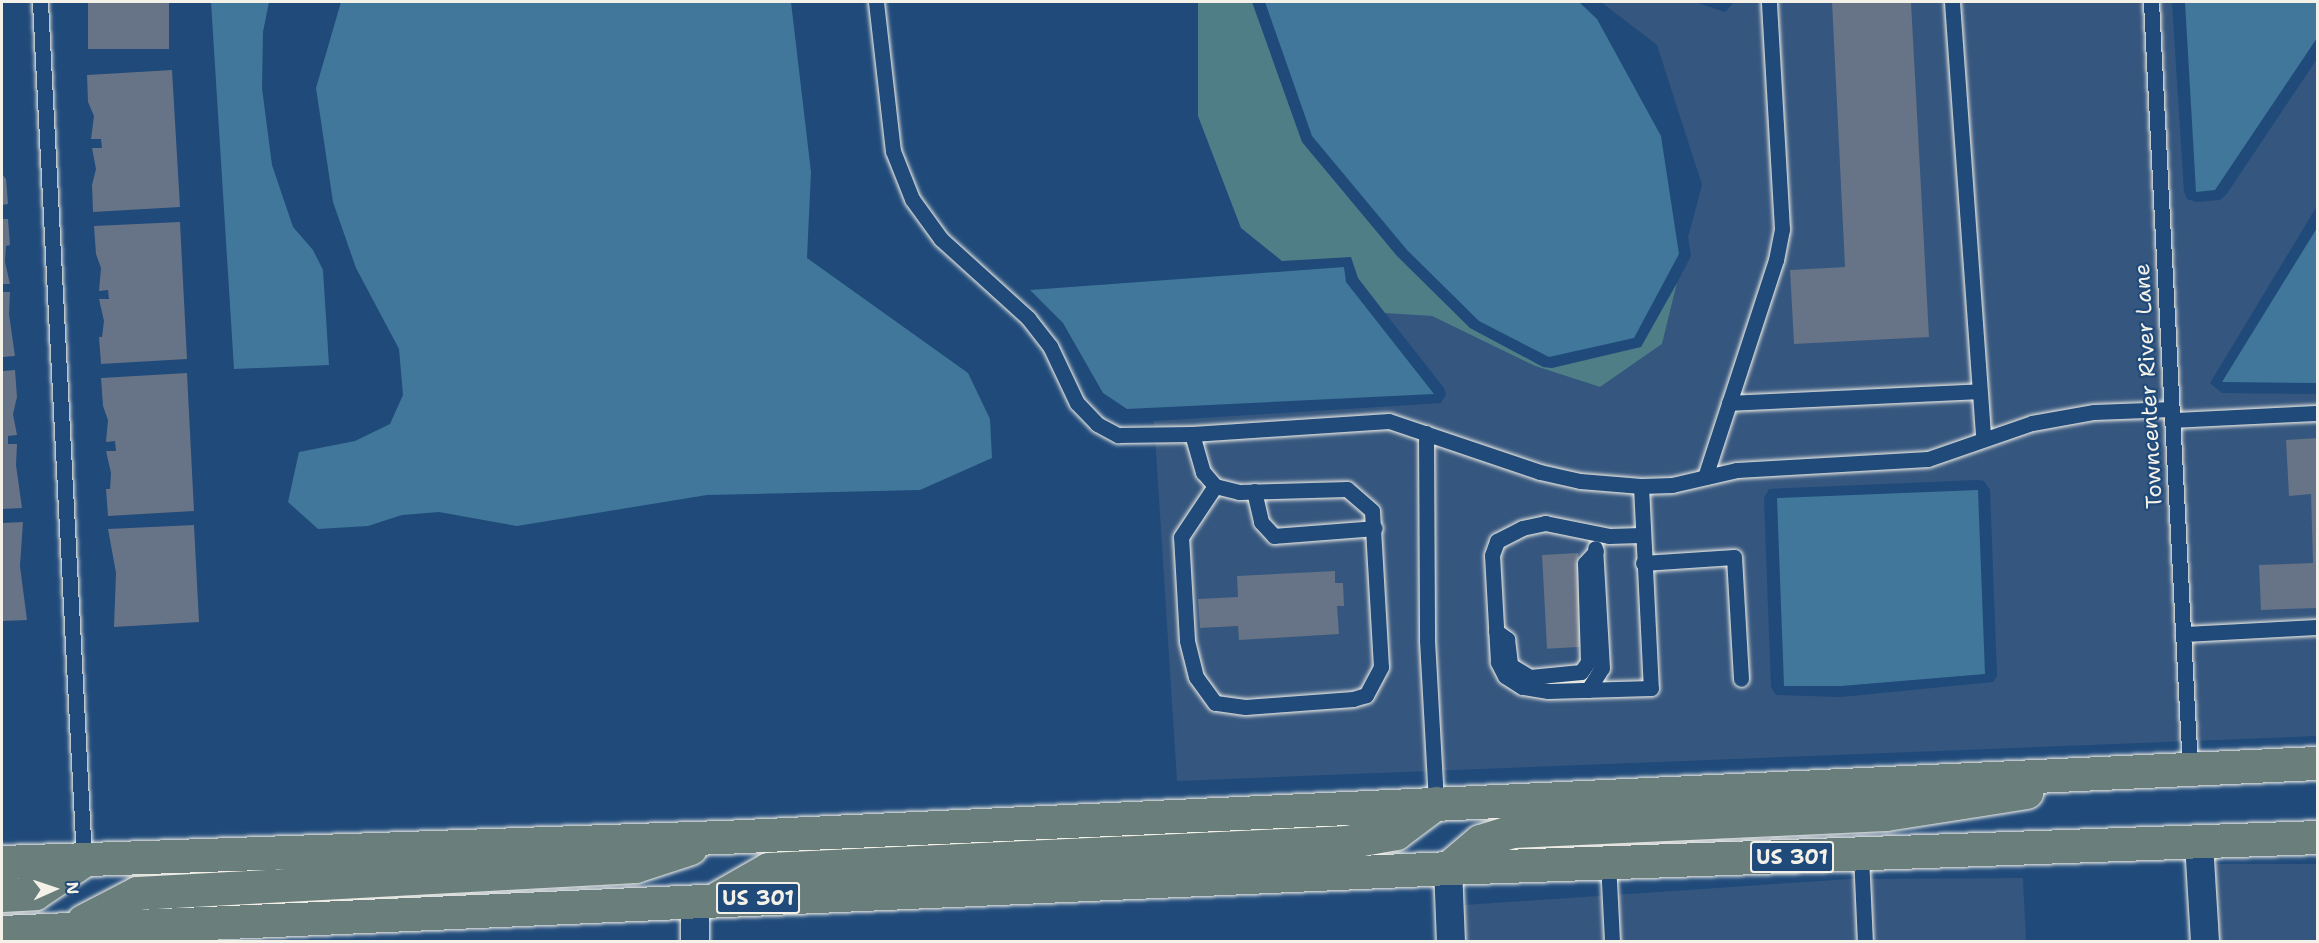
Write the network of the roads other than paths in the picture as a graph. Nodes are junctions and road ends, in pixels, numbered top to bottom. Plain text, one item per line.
1 (40, 2) edge
2 (876, 2) edge
3 (1769, 2) edge
4 (1952, 2) edge
5 (2151, 2) edge
6 (1979, 391) junction
7 (1729, 403) junction
8 (2318, 413) edge
9 (2172, 414) junction
10 (1426, 433) junction
11 (1192, 434) junction
12 (1983, 439) junction
13 (1705, 477) junction
14 (1215, 486) junction
15 (1641, 486) junction
16 (1254, 491) junction
17 (1375, 528) junction
18 (1595, 533) junction
19 (1641, 535) junction
20 (1596, 551) junction
21 (1643, 563) junction
22 (2318, 627) edge
23 (1496, 631) junction
24 (2183, 634) junction
25 (1602, 668) junction
26 (1741, 679) dead end
27 (1621, 688) junction
28 (1588, 690) junction
29 (2318, 763) edge
30 (2190, 768) junction
31 (2071, 774) junction
32 (1436, 803) junction
33 (723, 837) junction
34 (2318, 837) edge
35 (2199, 843) junction
36 (1862, 855) junction
37 (84, 860) junction
38 (2, 862) edge
39 (1608, 862) junction
40 (1448, 868) junction
41 (2, 894) edge
42 (704, 901) junction
43 (2, 932) edge
44 (125, 932) edge
45 (69, 935) edge
46 (695, 942) edge
47 (1451, 942) edge
48 (1612, 942) edge
49 (1865, 942) edge
50 (2205, 942) edge

1 - 37 lane
2 - 11 lane
3 - 7 lane
4 - 6 lane
5 - 9 lane, Towncenter River Lane
6 - 7 lane
6 - 12 lane
7 - 13 lane
8 - 9 lane
9 - 12 lane
9 - 24 lane, Towncenter River Lane
10 - 11 lane
10 - 15 lane
10 - 32 lane
11 - 14 lane
12 - 13 lane
13 - 15 lane
14 - 16 lane
14 - 17 lane
15 - 19 lane
16 - 17 lane
16 - 17 lane
18 - 19 lane
18 - 20 lane
18 - 23 lane
19 - 21 lane
20 - 23 lane
20 - 25 lane
21 - 26 lane
21 - 27 lane
22 - 24 lane
23 - 28 lane
24 - 30 lane, Towncenter River Lane
25 - 27 lane
25 - 28 lane
27 - 28 lane
29 - 30 main road
30 - 31 main road
31 - 32 main road
31 - 40 main road
32 - 33 main road
32 - 42 main road
33 - 37 main road
33 - 45 main road
34 - 35 main road, US 301
35 - 36 main road, US 301
35 - 50 street
36 - 39 main road, US 301
36 - 49 lane
37 - 38 main road
37 - 41 main road
39 - 40 main road, US 301
39 - 48 lane
40 - 42 main road, US 301
40 - 47 street
42 - 44 main road, US 301
42 - 46 street
43 - 45 main road, US 301
44 - 45 main road, US 301

